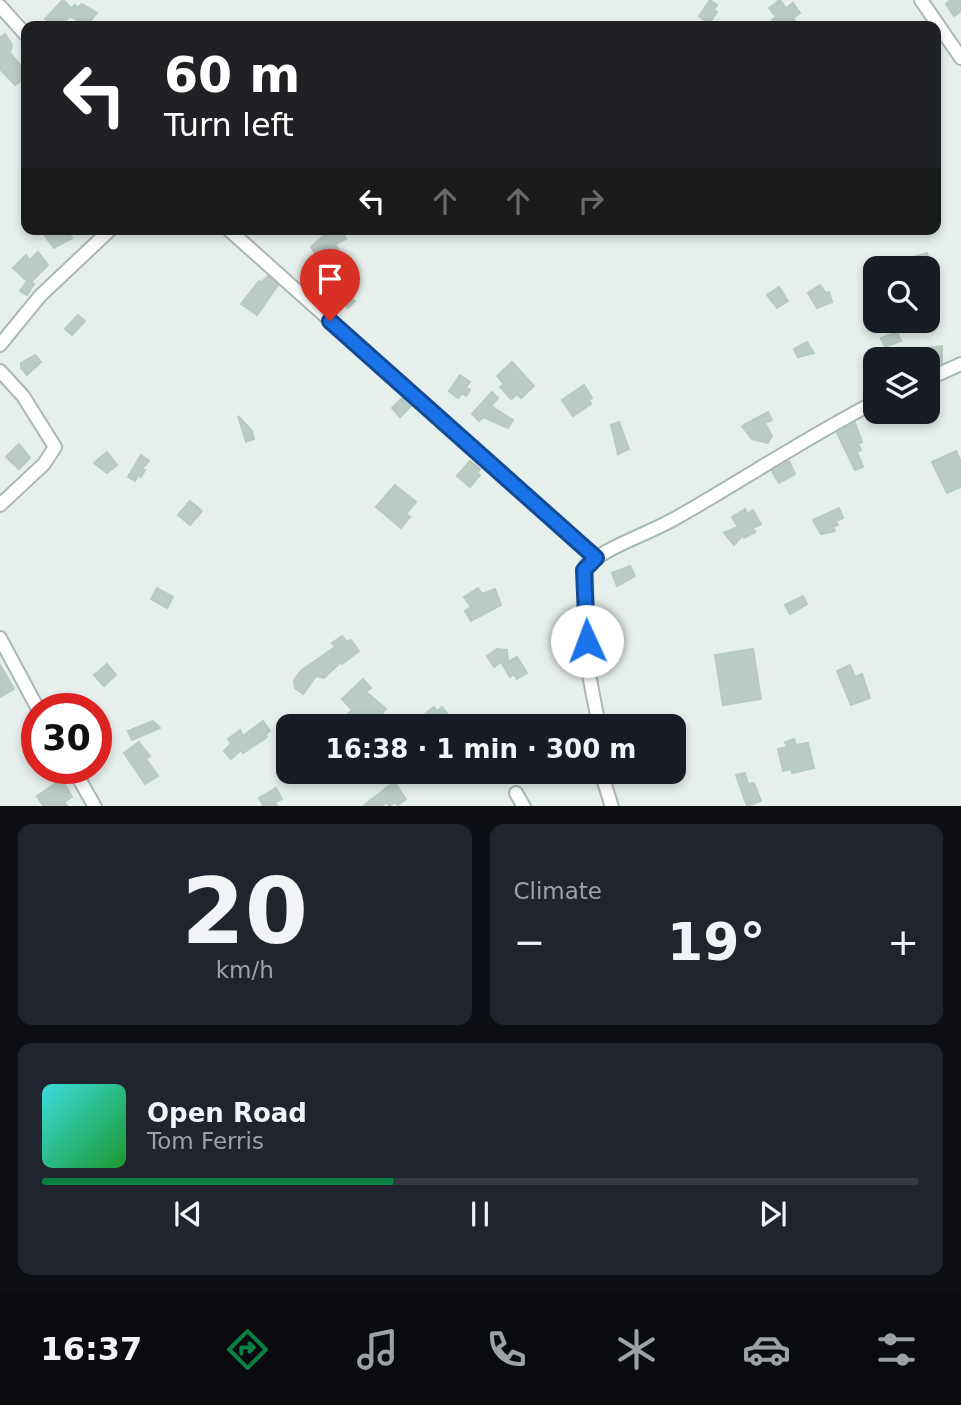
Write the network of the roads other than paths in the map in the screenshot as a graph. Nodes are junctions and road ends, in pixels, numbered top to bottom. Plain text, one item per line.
1 (921, 0) edge
2 (0, 6) edge
3 (935, 21) edge
4 (941, 29) edge
5 (21, 30) edge
6 (961, 58) edge
7 (105, 235) edge
8 (235, 235) edge
9 (0, 345) edge
10 (961, 364) edge
11 (0, 371) edge
12 (940, 374) edge
13 (863, 408) edge
14 (0, 505) edge
15 (596, 558) junction
16 (0, 638) edge
17 (29, 693) edge
18 (596, 714) edge
19 (82, 784) edge
20 (605, 784) edge
21 (516, 793) dead end
22 (93, 806) edge
23 (523, 806) edge
24 (612, 806) edge

1 - 3 street
2 - 5 street
4 - 6 street
7 - 9 street
8 - 15 street
10 - 12 street
11 - 14 street
13 - 15 street
15 - 18 street
16 - 17 street
19 - 22 street
20 - 24 street
21 - 23 street

